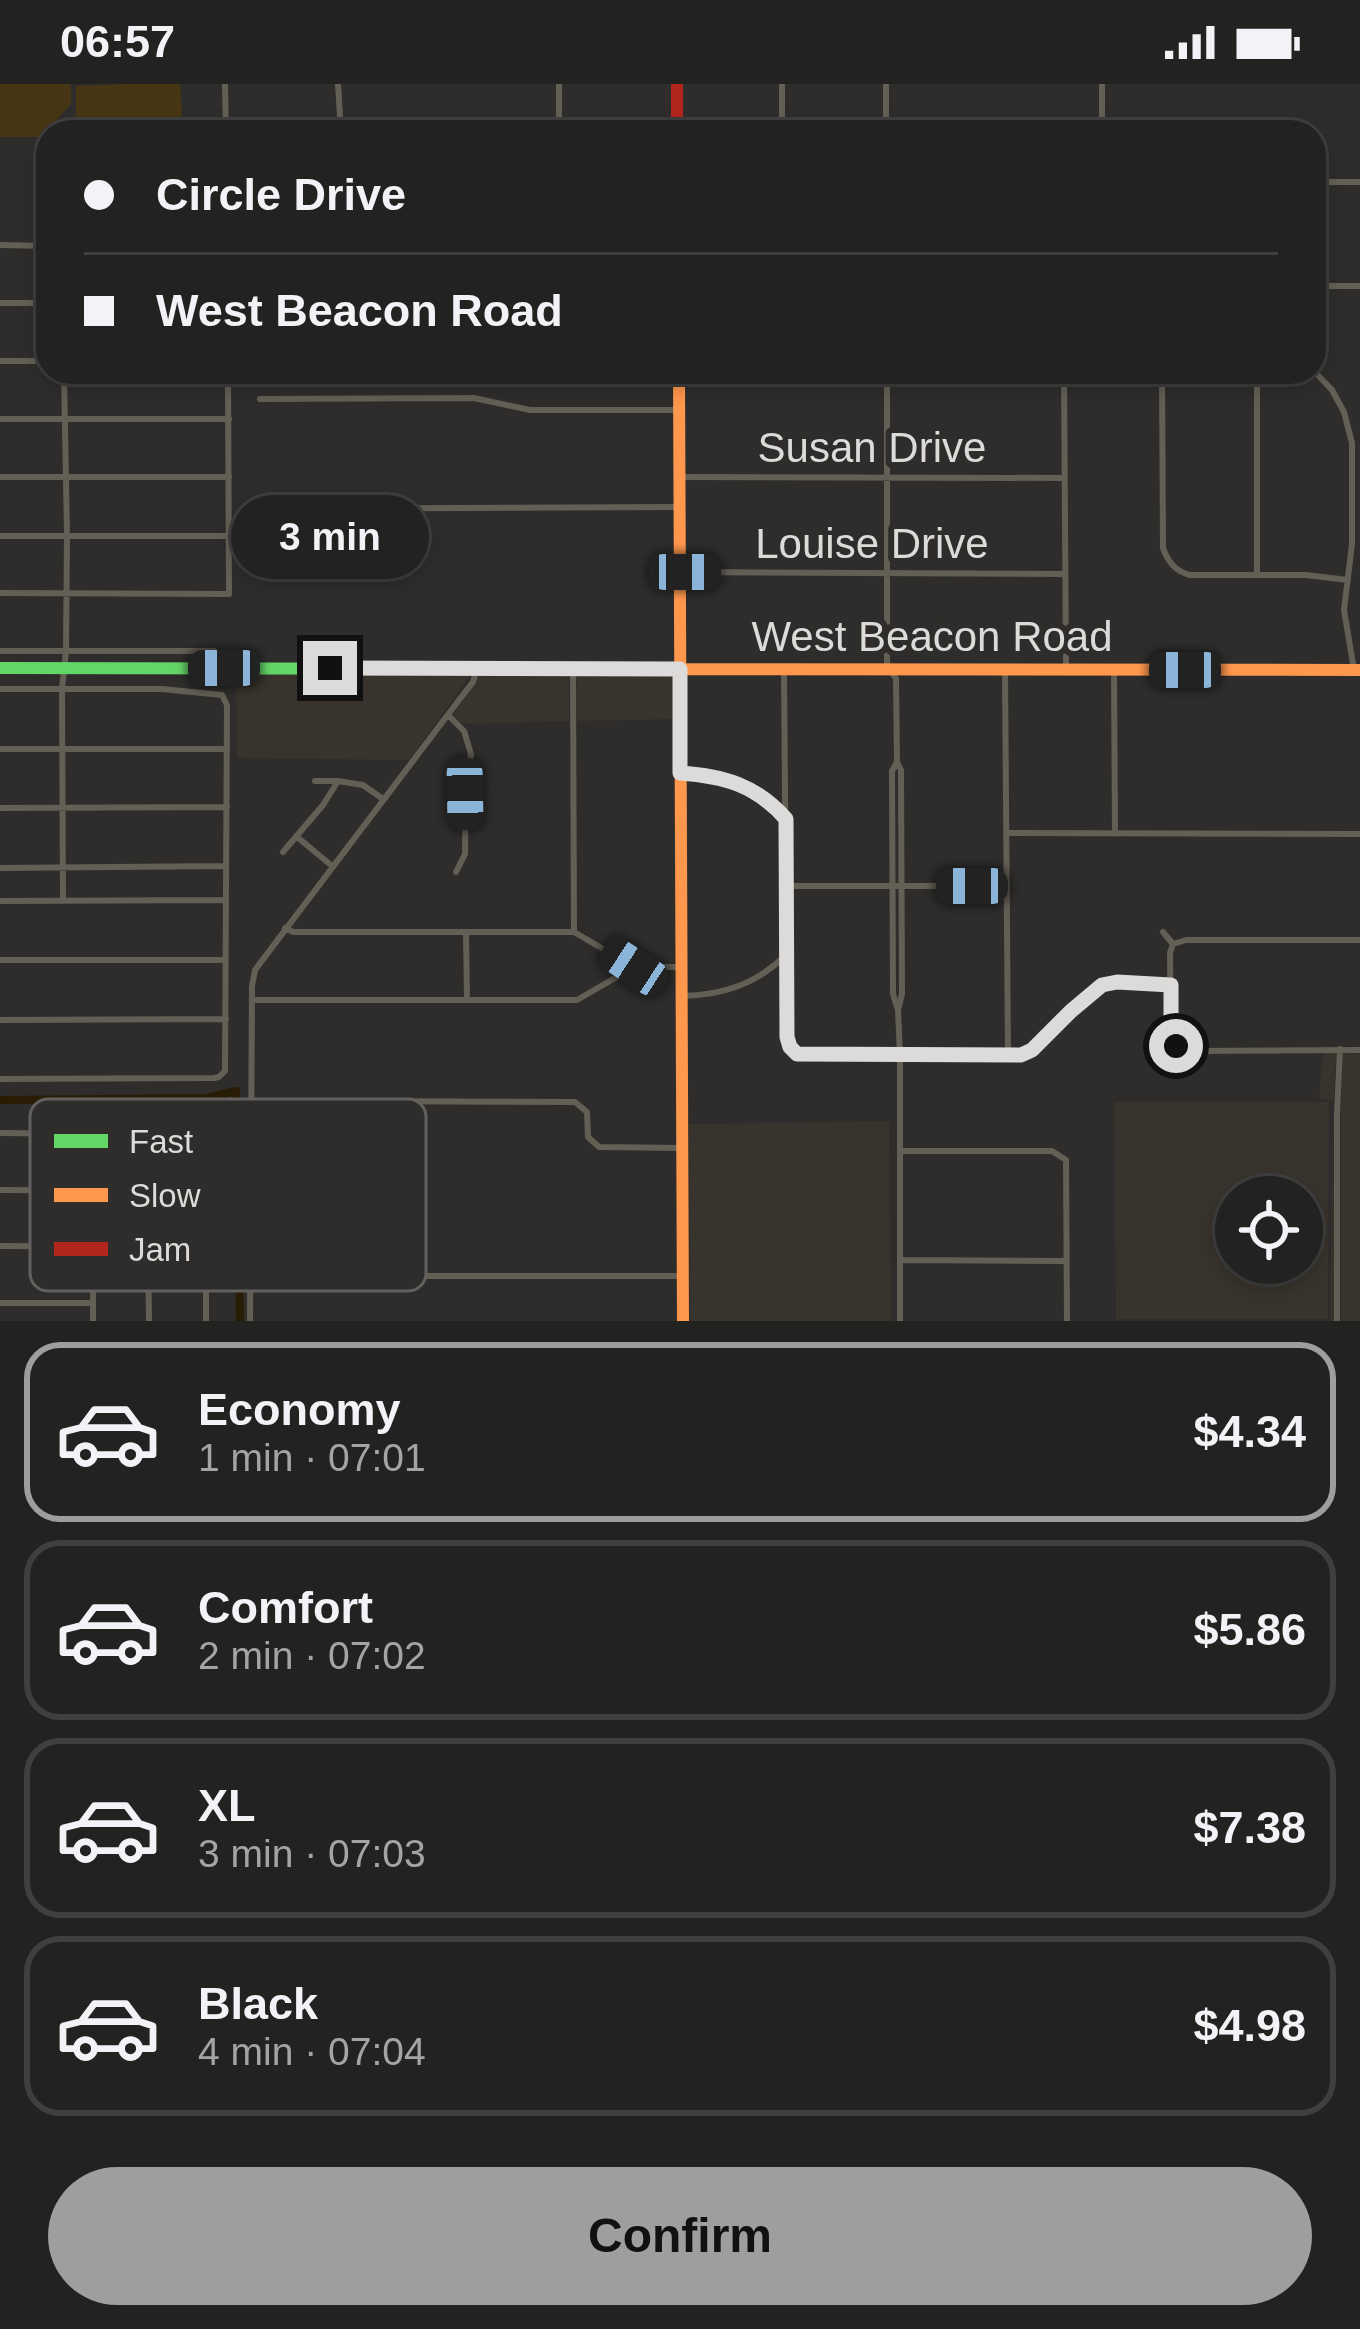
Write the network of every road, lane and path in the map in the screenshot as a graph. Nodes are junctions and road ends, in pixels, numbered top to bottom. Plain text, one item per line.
1 (225, 84) edge
2 (338, 84) edge
3 (559, 84) edge
4 (677, 84) edge
5 (782, 84) edge
6 (886, 84) edge
7 (1102, 84) edge
8 (226, 120) edge
9 (340, 120) edge
10 (559, 120) edge
11 (677, 120) edge
12 (782, 120) edge
13 (886, 120) edge
14 (1102, 120) edge
15 (1326, 182) edge
16 (1360, 182) edge
17 (0, 245) edge
18 (36, 246) edge
19 (1326, 286) edge
20 (1360, 286) edge
21 (0, 303) edge
22 (36, 303) edge
23 (0, 361) edge
24 (36, 361) edge
25 (64, 384) edge
26 (228, 384) edge
27 (679, 384) edge
28 (887, 384) edge
29 (1064, 384) edge
30 (1162, 384) edge
31 (1257, 384) edge
32 (1326, 384) edge
33 (260, 399) dead end
34 (679, 410) junction
35 (0, 419) edge
36 (64, 419) junction
37 (229, 419) junction
38 (1356, 450) edge
39 (0, 477) edge
40 (65, 477) junction
41 (230, 477) junction
42 (679, 477) junction
43 (887, 478) junction
44 (1065, 478) junction
45 (680, 507) junction
46 (262, 509) dead end
47 (0, 536) edge
48 (67, 536) junction
49 (230, 536) junction
50 (678, 572) junction
51 (887, 573) junction
52 (1065, 574) junction
53 (1257, 574) junction
54 (1348, 580) junction
55 (0, 593) edge
56 (67, 593) junction
57 (0, 651) edge
58 (66, 651) junction
59 (214, 651) dead end
60 (0, 668) edge
61 (64, 668) junction
62 (477, 668) junction
63 (680, 669) junction
64 (784, 669) junction
65 (891, 669) junction
66 (1066, 669) junction
67 (1114, 669) junction
68 (573, 670) junction
69 (1005, 670) junction
70 (1357, 670) edge
71 (0, 689) edge
72 (62, 689) junction
73 (448, 715) junction
74 (63, 748) junction
75 (0, 749) edge
76 (227, 749) junction
77 (680, 773) junction
78 (315, 781) dead end
79 (338, 781) junction
80 (383, 800) junction
81 (227, 807) junction
82 (0, 808) edge
83 (63, 809) junction
84 (786, 819) junction
85 (1006, 833) junction
86 (1114, 834) junction
87 (1360, 834) edge
88 (296, 836) junction
89 (283, 852) dead end
90 (226, 866) junction
91 (332, 866) junction
92 (0, 868) edge
93 (63, 868) junction
94 (456, 872) dead end
95 (786, 886) junction
96 (898, 886) junction
97 (1006, 886) junction
98 (225, 900) junction
99 (0, 901) edge
100 (63, 901) junction
101 (285, 928) junction
102 (466, 932) junction
103 (574, 932) junction
104 (1163, 932) dead end
105 (1360, 940) edge
106 (1173, 944) junction
107 (786, 955) junction
108 (0, 960) edge
109 (225, 960) junction
110 (634, 967) junction
111 (681, 967) junction
112 (1171, 985) junction
113 (681, 996) junction
114 (252, 1000) junction
115 (467, 1000) junction
116 (226, 1019) junction
117 (0, 1020) edge
118 (1176, 1046) junction
119 (1340, 1049) junction
120 (1360, 1050) edge
121 (1008, 1055) junction
122 (1163, 1055) dead end
123 (900, 1056) junction
124 (0, 1079) edge
125 (251, 1099) edge
126 (426, 1101) edge
127 (0, 1132) edge
128 (30, 1133) edge
129 (682, 1148) junction
130 (900, 1151) junction
131 (0, 1190) edge
132 (30, 1190) edge
133 (900, 1260) junction
134 (1066, 1261) junction
135 (426, 1276) edge
136 (682, 1276) junction
137 (93, 1291) edge
138 (149, 1291) edge
139 (0, 1303) edge
140 (93, 1303) junction
141 (93, 1321) edge
142 (149, 1321) edge
143 (683, 1321) edge
144 (900, 1321) edge
145 (1067, 1321) edge
146 (1337, 1321) edge

1 - 8 street
2 - 9 street
3 - 10 street
4 - 11 street
5 - 12 street
6 - 13 street
7 - 14 street
15 - 16 street
17 - 18 street
19 - 20 street
21 - 22 street
23 - 24 street
25 - 36 street
26 - 37 street
27 - 34 street
28 - 43 street
29 - 44 street
30 - 53 street
31 - 53 street
32 - 38 street
33 - 34 street
34 - 42 street
35 - 36 street
36 - 37 street
36 - 40 street
37 - 41 street
38 - 54 street
39 - 40 street
40 - 41 street
40 - 48 street
41 - 49 street
42 - 43 street, Susan Drive
42 - 45 street
43 - 44 street, Susan Drive
43 - 51 street
44 - 52 street
45 - 46 street
45 - 50 street
47 - 48 street
48 - 49 street
48 - 56 street
49 - 56 street
50 - 51 street, Louise Drive
50 - 63 street
51 - 52 street, Louise Drive
51 - 65 street
52 - 66 street
53 - 54 street
54 - 70 street
55 - 56 street
56 - 58 street
57 - 58 street
58 - 59 street
58 - 61 street
60 - 61 street, West Beacon Road
61 - 62 street, West Beacon Road
61 - 72 street
62 - 68 street, West Beacon Road
62 - 73 street
63 - 64 street, West Beacon Road
63 - 68 street, West Beacon Road
63 - 77 street
64 - 65 street, West Beacon Road
64 - 84 street
65 - 69 street, West Beacon Road
65 - 96 street
66 - 67 street, West Beacon Road
66 - 69 street, West Beacon Road
67 - 70 street, West Beacon Road
67 - 86 street
68 - 103 street
69 - 85 street
71 - 72 street
72 - 74 street
72 - 76 street
73 - 80 street
73 - 94 street
74 - 75 street
74 - 76 street
74 - 83 street
76 - 81 street
77 - 84 street
77 - 111 street
78 - 79 street
79 - 80 street
79 - 88 street
80 - 91 street
81 - 83 street
81 - 90 street
82 - 83 street
83 - 93 street
84 - 95 street
85 - 86 street
85 - 97 street
86 - 87 street
88 - 89 street
88 - 91 street
90 - 93 street
90 - 98 street
91 - 101 street
92 - 93 street
93 - 100 street
95 - 96 street
95 - 107 street
96 - 97 street
96 - 123 street
97 - 121 street
98 - 100 street
98 - 109 street
99 - 100 street
101 - 102 street
101 - 114 street
102 - 103 street
102 - 115 street
103 - 110 street
104 - 106 street
105 - 106 street
106 - 112 street
107 - 113 street
107 - 123 street
108 - 109 street
109 - 116 street
110 - 111 street
110 - 115 street
111 - 113 street
112 - 118 street
112 - 121 street
113 - 129 street
114 - 115 street
114 - 125 street
116 - 117 street
116 - 124 street
118 - 119 street
118 - 122 street
119 - 120 street
119 - 146 street
121 - 123 street
123 - 130 street
126 - 129 street
127 - 128 street
129 - 136 street
130 - 133 street
130 - 134 street
131 - 132 street
133 - 134 street
133 - 144 street
134 - 145 street
135 - 136 street
136 - 143 street
137 - 140 street
138 - 142 street
139 - 140 street
140 - 141 street

